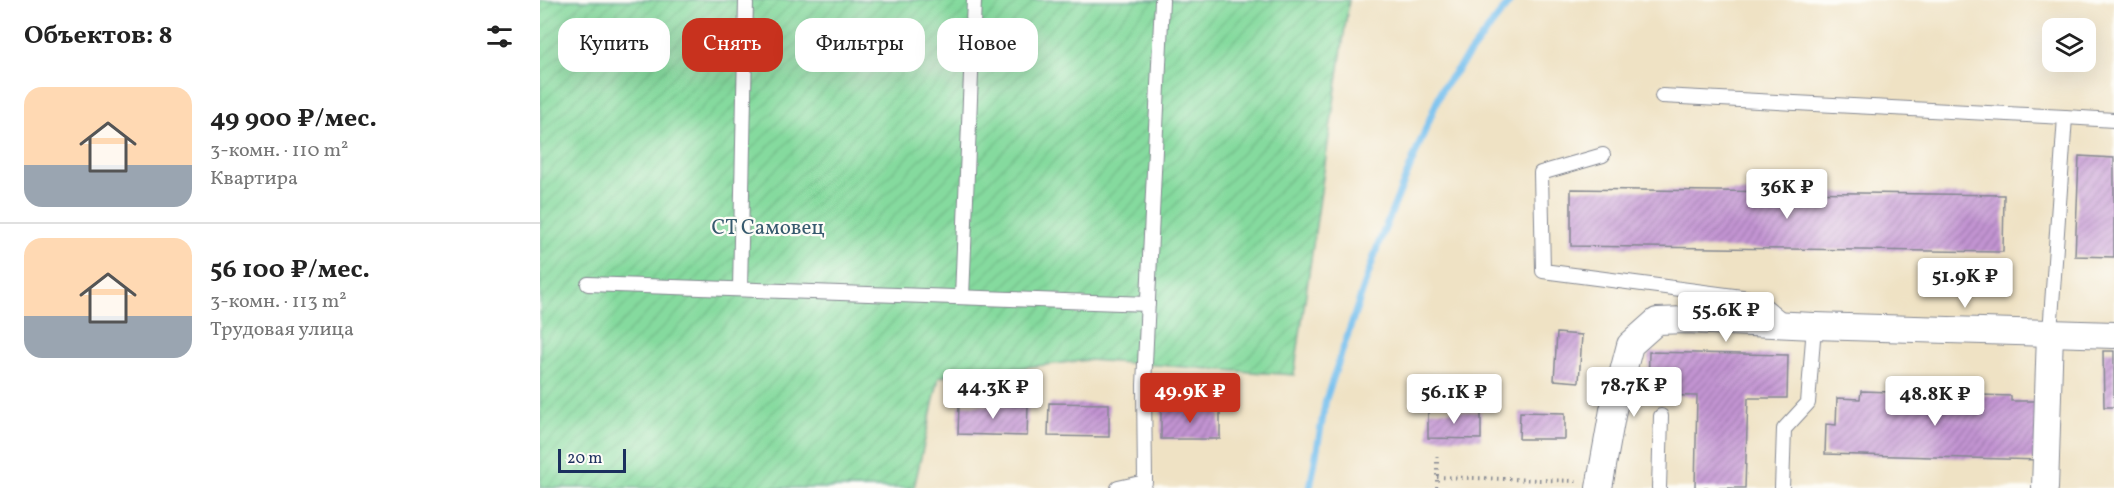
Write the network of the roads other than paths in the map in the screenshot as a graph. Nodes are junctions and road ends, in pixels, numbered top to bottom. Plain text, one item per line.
1 (746, 0) edge
2 (974, 0) edge
3 (1162, 0) edge
4 (1662, 96) dead end
5 (2065, 117) junction
6 (2114, 120) edge
7 (1603, 155) dead end
8 (588, 284) dead end
9 (740, 289) junction
10 (962, 297) junction
11 (1148, 304) junction
12 (1789, 325) junction
13 (1814, 327) junction
14 (2050, 333) junction
15 (2114, 335) edge
16 (1661, 416) dead end
17 (1599, 485) edge
18 (1118, 488) edge
19 (1659, 488) edge
20 (1782, 488) edge
21 (2045, 488) edge

1 - 9 lane
2 - 10 lane
3 - 11 lane
4 - 5 lane
5 - 6 lane
5 - 14 lane
7 - 12 lane
8 - 9 lane
9 - 10 lane
10 - 11 lane
11 - 18 lane
12 - 13 street
12 - 17 street
13 - 14 street
13 - 20 lane
14 - 15 street
14 - 21 street
16 - 19 lane

